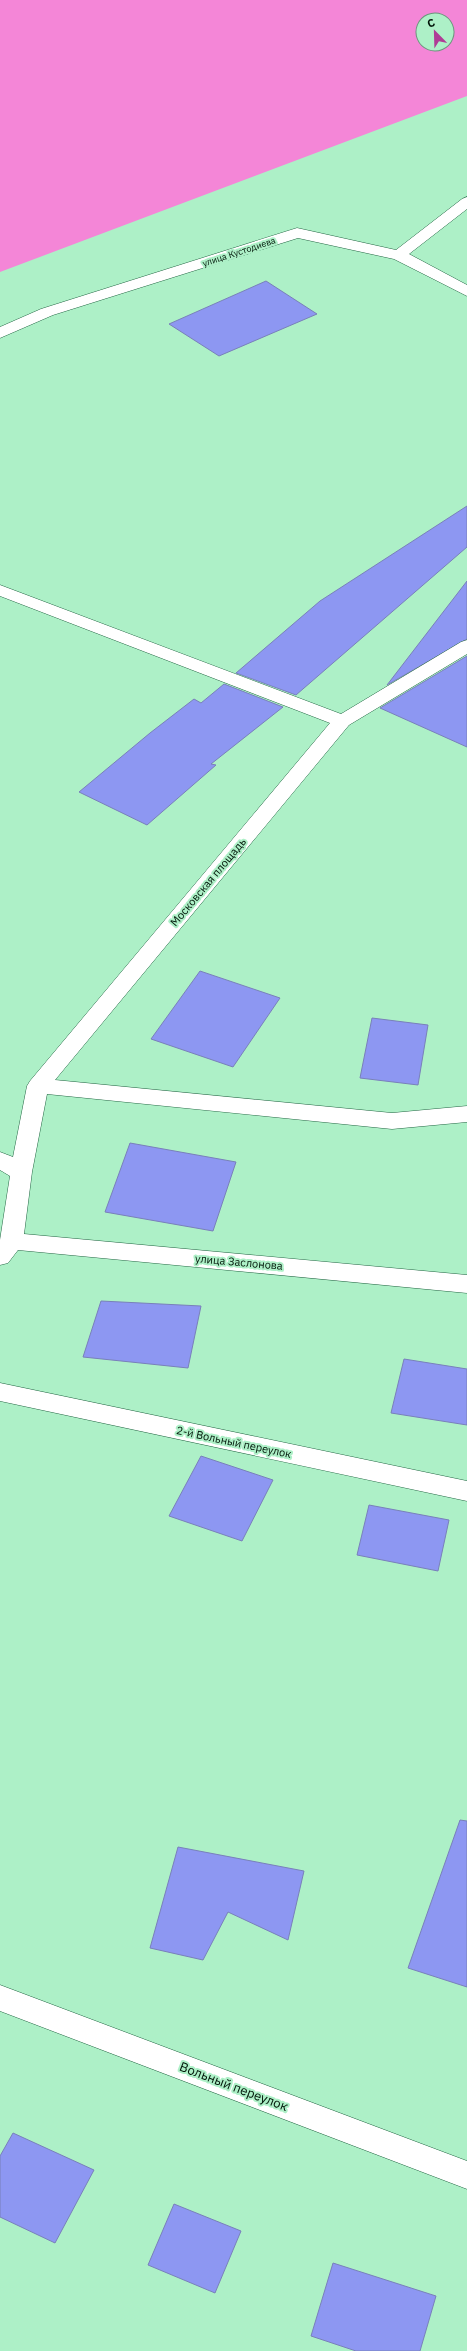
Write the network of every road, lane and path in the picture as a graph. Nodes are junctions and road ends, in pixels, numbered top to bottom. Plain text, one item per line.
1 (467, 202) edge
2 (399, 255) junction
3 (467, 291) edge
4 (0, 333) edge
5 (0, 590) edge
6 (467, 646) edge
7 (342, 721) junction
8 (38, 1086) junction
9 (467, 1114) edge
10 (0, 1160) edge
11 (21, 1172) junction
12 (6, 1249) edge
13 (467, 1284) edge
14 (0, 1392) edge
15 (467, 1492) edge
16 (0, 1998) edge
17 (467, 2175) edge

1 - 2 street
2 - 3 street, улица Кустодиева
2 - 4 street, улица Кустодиева
5 - 7 street
6 - 7 street, Московская площадь
7 - 8 street, Московская площадь
8 - 9 street
8 - 11 street, Московская площадь
10 - 11 street
11 - 12 street, Московская площадь
12 - 13 street, улица Заслонова
14 - 15 street, 2-й Вольный переулок
16 - 17 street, Вольный переулок

